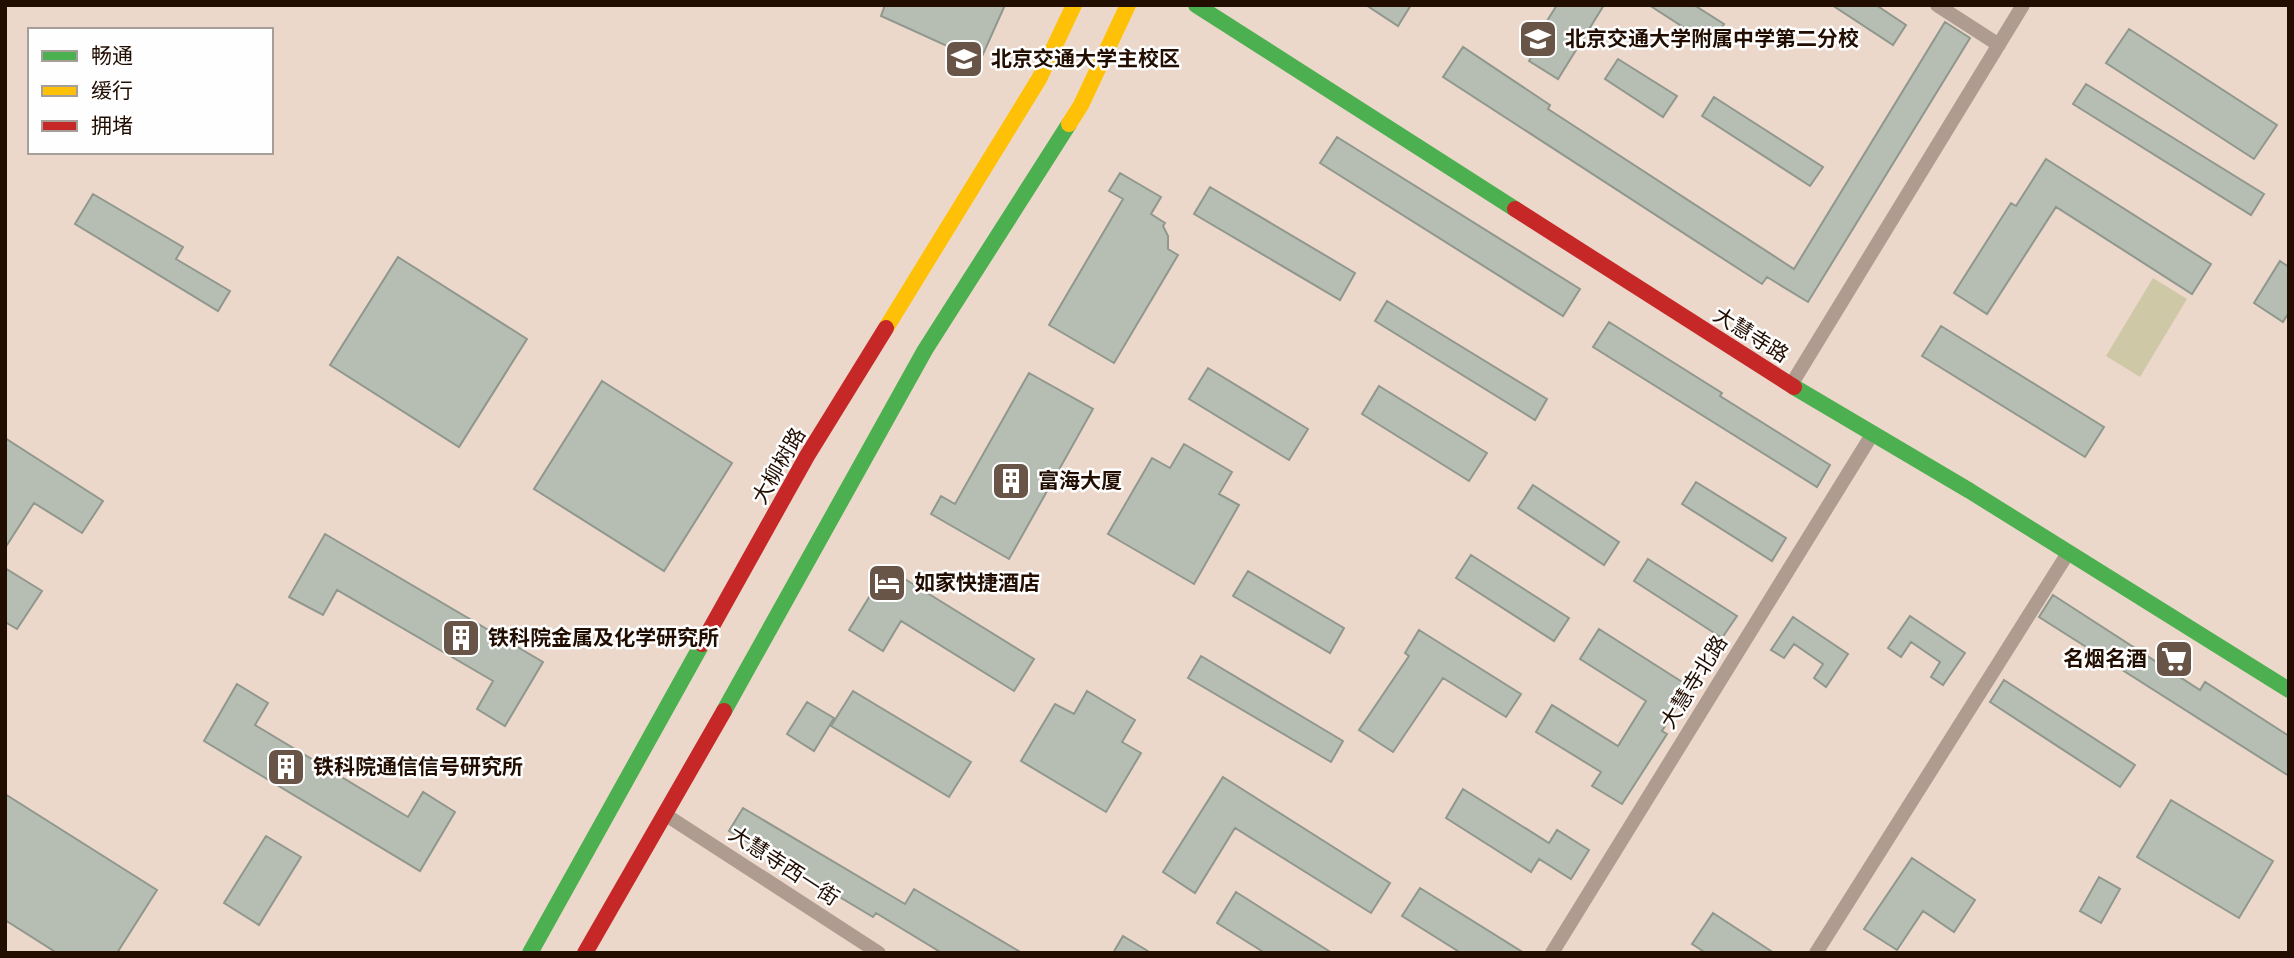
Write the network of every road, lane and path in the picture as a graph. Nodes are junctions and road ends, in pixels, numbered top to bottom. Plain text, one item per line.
1 (1073, 5) edge
2 (1128, 5) edge
3 (1196, 5) edge
4 (1937, 5) edge
5 (2024, 5) edge
6 (1999, 45) junction
7 (1791, 385) junction
8 (1873, 433) junction
9 (2068, 553) junction
10 (2289, 690) edge
11 (666, 816) junction
12 (530, 953) edge
13 (585, 953) edge
14 (879, 953) edge
15 (1552, 953) edge
16 (1816, 953) edge

1 - 12 main road, 大柳树路
2 - 11 main road
3 - 7 main road, 大慧寺路
4 - 6 street
5 - 6 street
6 - 7 street
7 - 8 main road, 大慧寺路
8 - 9 main road, 大慧寺路
8 - 15 street, 大慧寺北路
9 - 10 main road, 大慧寺路
9 - 16 street
11 - 13 main road
11 - 14 street, 大慧寺西一街

